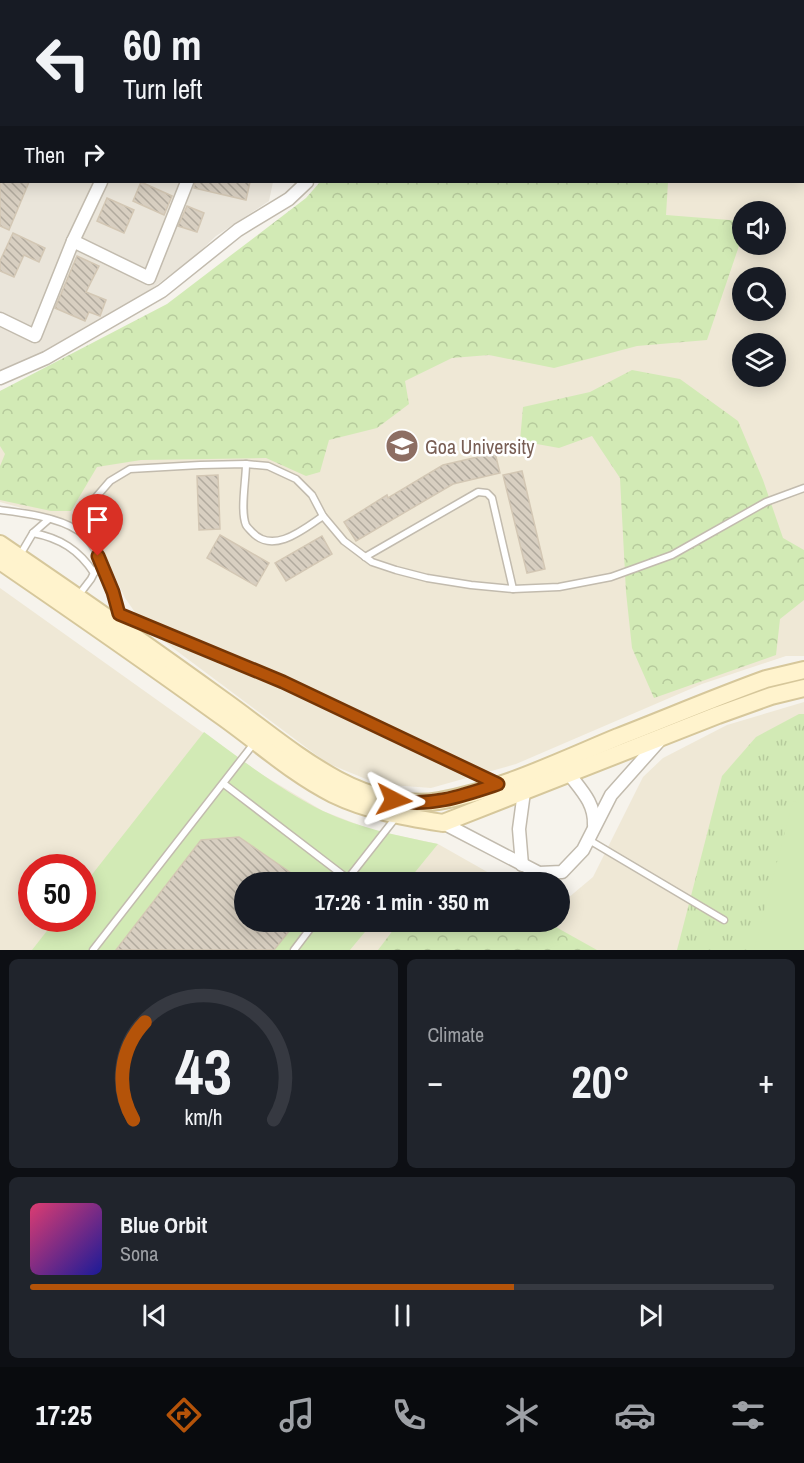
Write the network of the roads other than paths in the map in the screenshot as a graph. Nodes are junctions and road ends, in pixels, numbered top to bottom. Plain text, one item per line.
1 (101, 183) edge
2 (187, 183) edge
3 (307, 183) edge
4 (74, 241) junction
5 (0, 319) edge
6 (0, 378) edge
7 (246, 464) junction
8 (804, 488) edge
9 (0, 510) edge
10 (323, 516) junction
11 (49, 519) junction
12 (78, 530) junction
13 (33, 533) junction
14 (0, 544) edge
15 (365, 557) junction
16 (100, 561) junction
17 (10, 562) edge
18 (94, 573) junction
19 (513, 589) junction
20 (78, 597) junction
21 (120, 621) junction
22 (804, 670) edge
23 (804, 688) edge
24 (252, 731) junction
25 (656, 734) junction
26 (569, 774) junction
27 (224, 784) junction
28 (498, 784) junction
29 (524, 792) junction
30 (397, 815) junction
31 (443, 823) junction
32 (594, 827) junction
33 (588, 840) junction
34 (522, 865) junction
35 (336, 872) edge
36 (352, 872) edge
37 (724, 920) dead end
38 (308, 932) edge
39 (93, 950) edge
40 (294, 950) edge

1 - 4 street
2 - 4 street
3 - 6 street
4 - 5 street
7 - 10 lane
7 - 10 lane
7 - 12 lane
8 - 19 lane
9 - 11 lane
10 - 15 lane
11 - 12 lane
11 - 13 lane
12 - 16 lane
13 - 17 lane
13 - 18 lane
14 - 17 main road
15 - 19 lane
15 - 19 lane
16 - 18 lane
16 - 21 lane
17 - 20 main road
17 - 24 main road
18 - 20 lane
20 - 21 main road
21 - 24 main road
21 - 28 lane
22 - 25 main road
23 - 25 main road
24 - 27 lane
24 - 28 main road
24 - 30 main road
25 - 26 main road
25 - 28 main road
25 - 32 street
26 - 29 main road
26 - 32 street
27 - 35 lane
27 - 39 lane
29 - 31 main road
29 - 34 street
30 - 31 main road
30 - 36 lane
31 - 34 street
32 - 33 street
33 - 34 street
33 - 37 lane
38 - 40 lane

